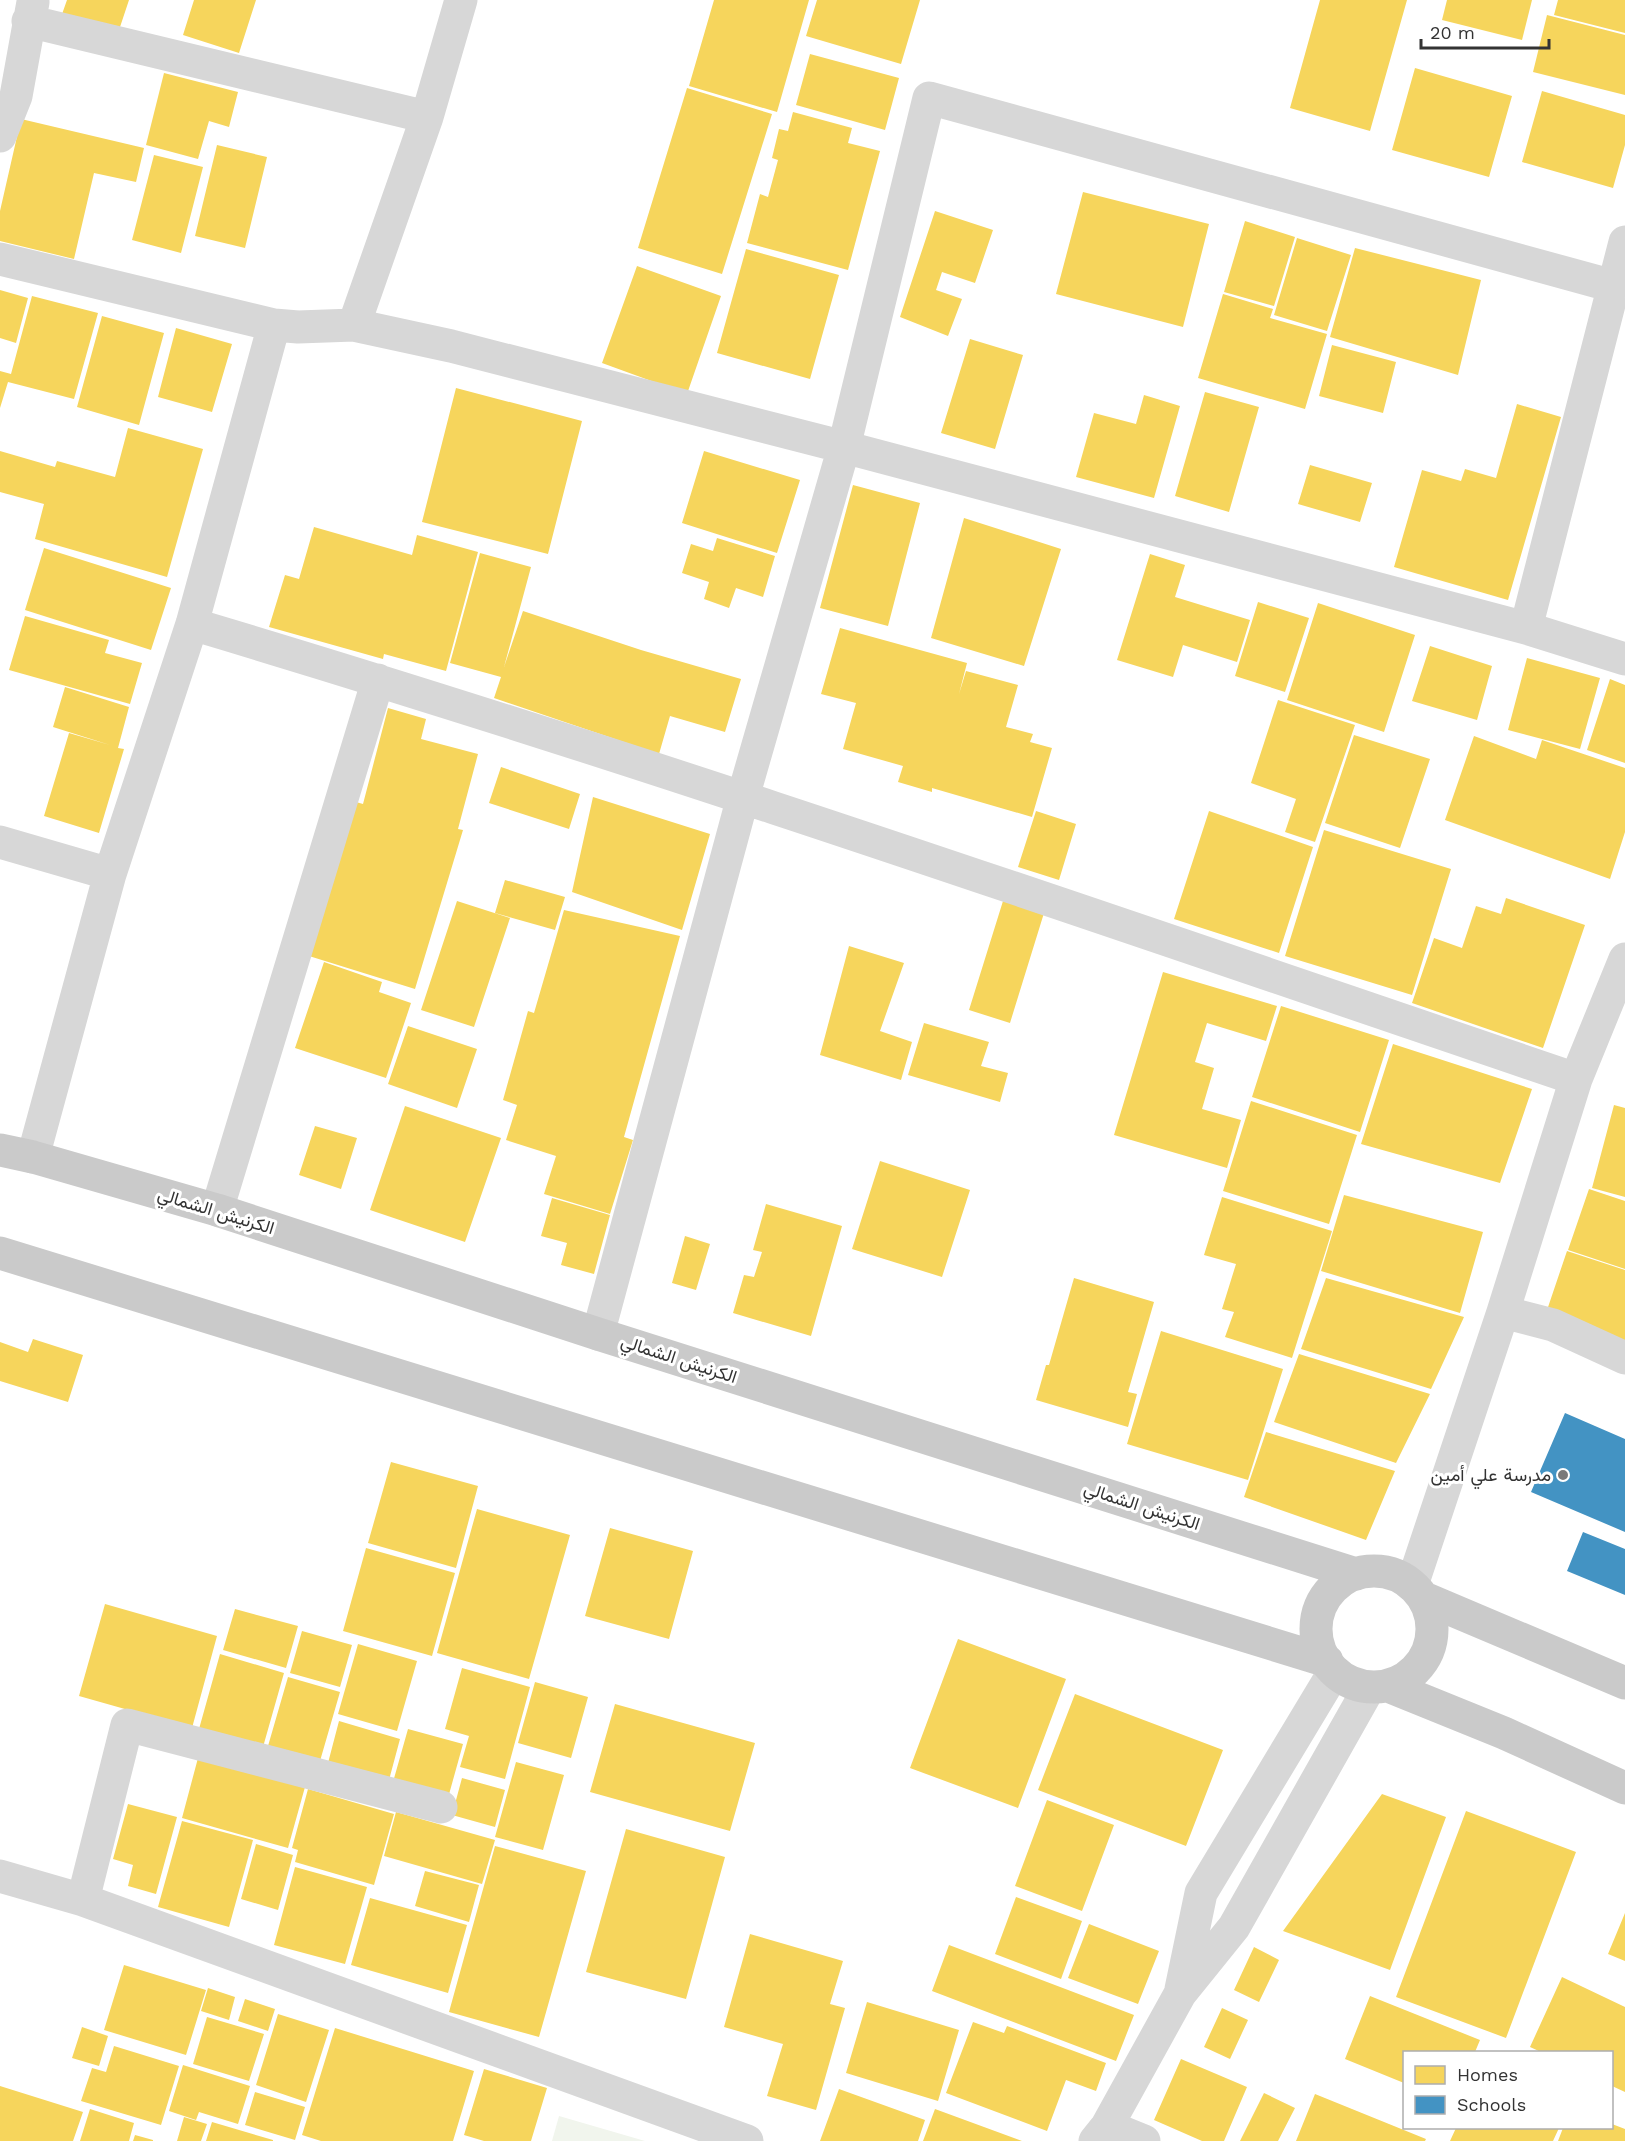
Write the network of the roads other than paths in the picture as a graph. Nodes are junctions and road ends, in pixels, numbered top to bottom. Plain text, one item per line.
1 (461, 0) edge
2 (31, 11) edge
3 (427, 117) junction
4 (0, 136) edge
5 (1625, 242) edge
6 (0, 259) edge
7 (1613, 286) junction
8 (274, 325) junction
9 (354, 325) junction
10 (844, 447) junction
11 (192, 624) junction
12 (1526, 628) junction
13 (1625, 659) edge
14 (378, 680) junction
15 (742, 797) junction
16 (0, 842) edge
17 (111, 874) junction
18 (1625, 959) edge
19 (1576, 1079) junction
20 (0, 1150) edge
21 (33, 1157) junction
22 (217, 1210) junction
23 (0, 1253) edge
24 (1503, 1312) junction
25 (598, 1334) junction
26 (1625, 1358) edge
27 (1356, 1574) junction
28 (1418, 1592) junction
29 (1330, 1667) junction
30 (1625, 1683) edge
31 (1378, 1687) junction
32 (1625, 1788) edge
33 (441, 1807) dead end
34 (0, 1876) edge
35 (83, 1900) junction
36 (1180, 1994) junction
37 (1101, 2134) edge
38 (747, 2141) edge
39 (1144, 2141) edge

1 - 3 street
2 - 3 street
2 - 4 street
3 - 9 street
5 - 7 street
6 - 8 street
7 - 10 street
7 - 12 street
8 - 9 street
8 - 11 street
9 - 10 street
10 - 12 street
10 - 15 street
11 - 14 street
11 - 17 street
12 - 13 street
14 - 15 street
14 - 22 street
15 - 19 street
15 - 25 street
16 - 17 street
17 - 21 street
18 - 19 street
19 - 24 street
20 - 21 main road, الكرنيش الشمالي
21 - 22 main road, الكرنيش الشمالي
22 - 25 main road, الكرنيش الشمالي
23 - 29 main road
24 - 26 street
24 - 28 street
25 - 27 main road, الكرنيش الشمالي
27 - 28 main road
27 - 29 main road
28 - 30 main road
28 - 31 main road
29 - 31 main road
29 - 36 street
31 - 32 main road
31 - 36 street
33 - 35 street
34 - 35 street
35 - 38 street
36 - 37 street
37 - 39 street

